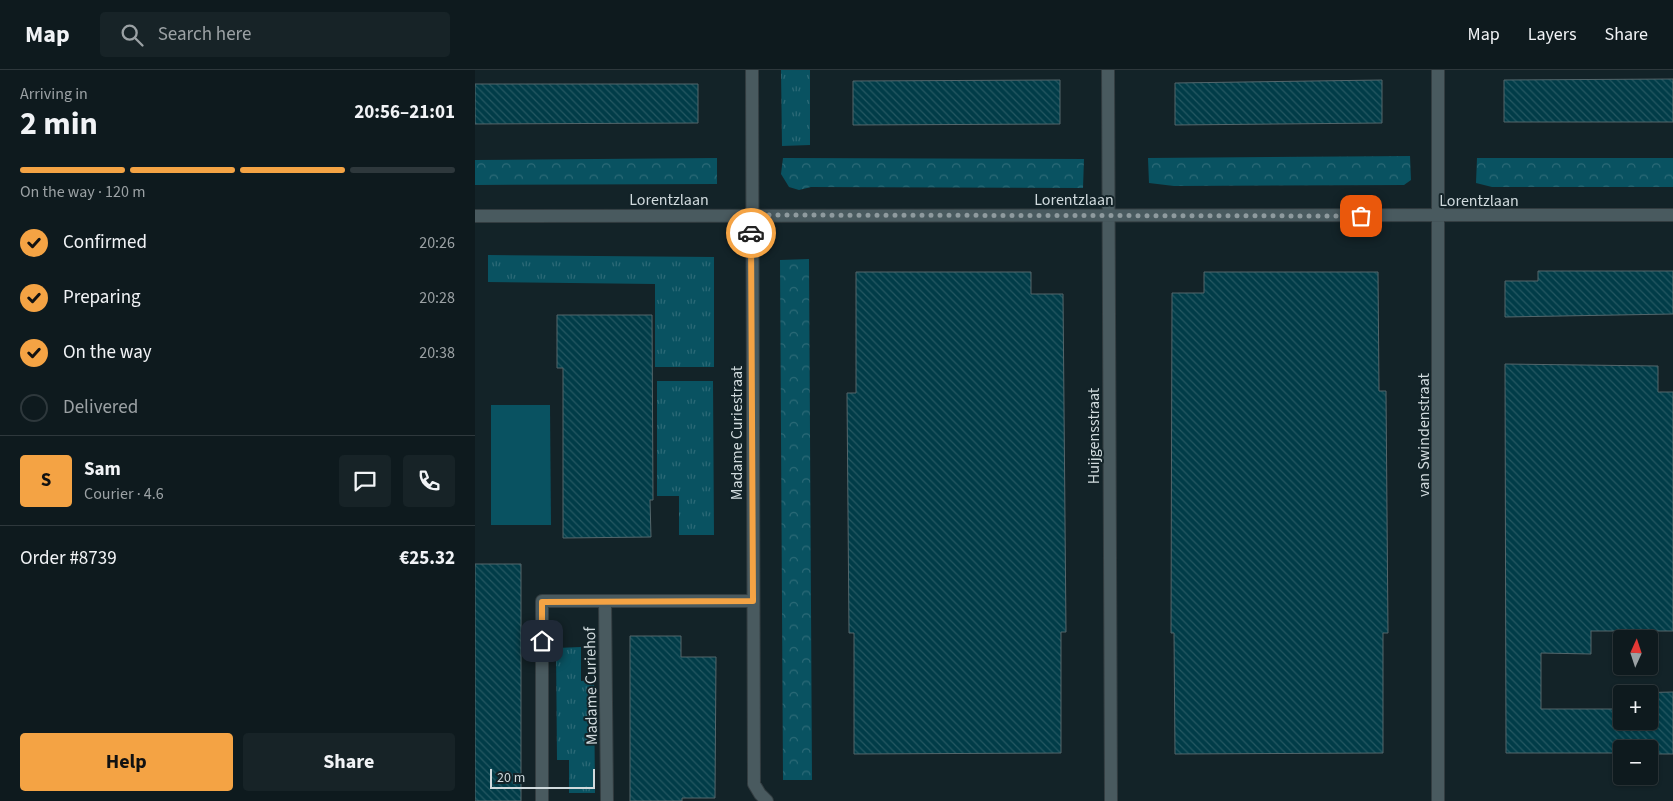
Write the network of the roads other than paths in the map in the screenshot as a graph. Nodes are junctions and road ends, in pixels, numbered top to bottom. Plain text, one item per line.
1 (751, 70) edge
2 (1108, 70) edge
3 (1439, 70) edge
4 (751, 215) junction
5 (1109, 215) junction
6 (1673, 215) edge
7 (475, 216) edge
8 (1439, 216) junction
9 (605, 601) junction
10 (753, 601) junction
11 (763, 798) edge
12 (542, 801) edge
13 (607, 801) edge
14 (1111, 801) edge
15 (1438, 801) edge

1 - 4 street, Madame Curiestraat
2 - 5 street, Huijgensstraat
3 - 8 street, van Swindenstraat
4 - 5 street, Lorentzlaan
4 - 7 street, Lorentzlaan
4 - 10 street, Madame Curiestraat
5 - 8 street, Lorentzlaan
5 - 14 street, Huijgensstraat
6 - 8 street, Lorentzlaan
8 - 15 street, van Swindenstraat
9 - 10 street
9 - 12 street
9 - 13 street, Madame Curiehof
10 - 11 street, Madame Curiestraat

